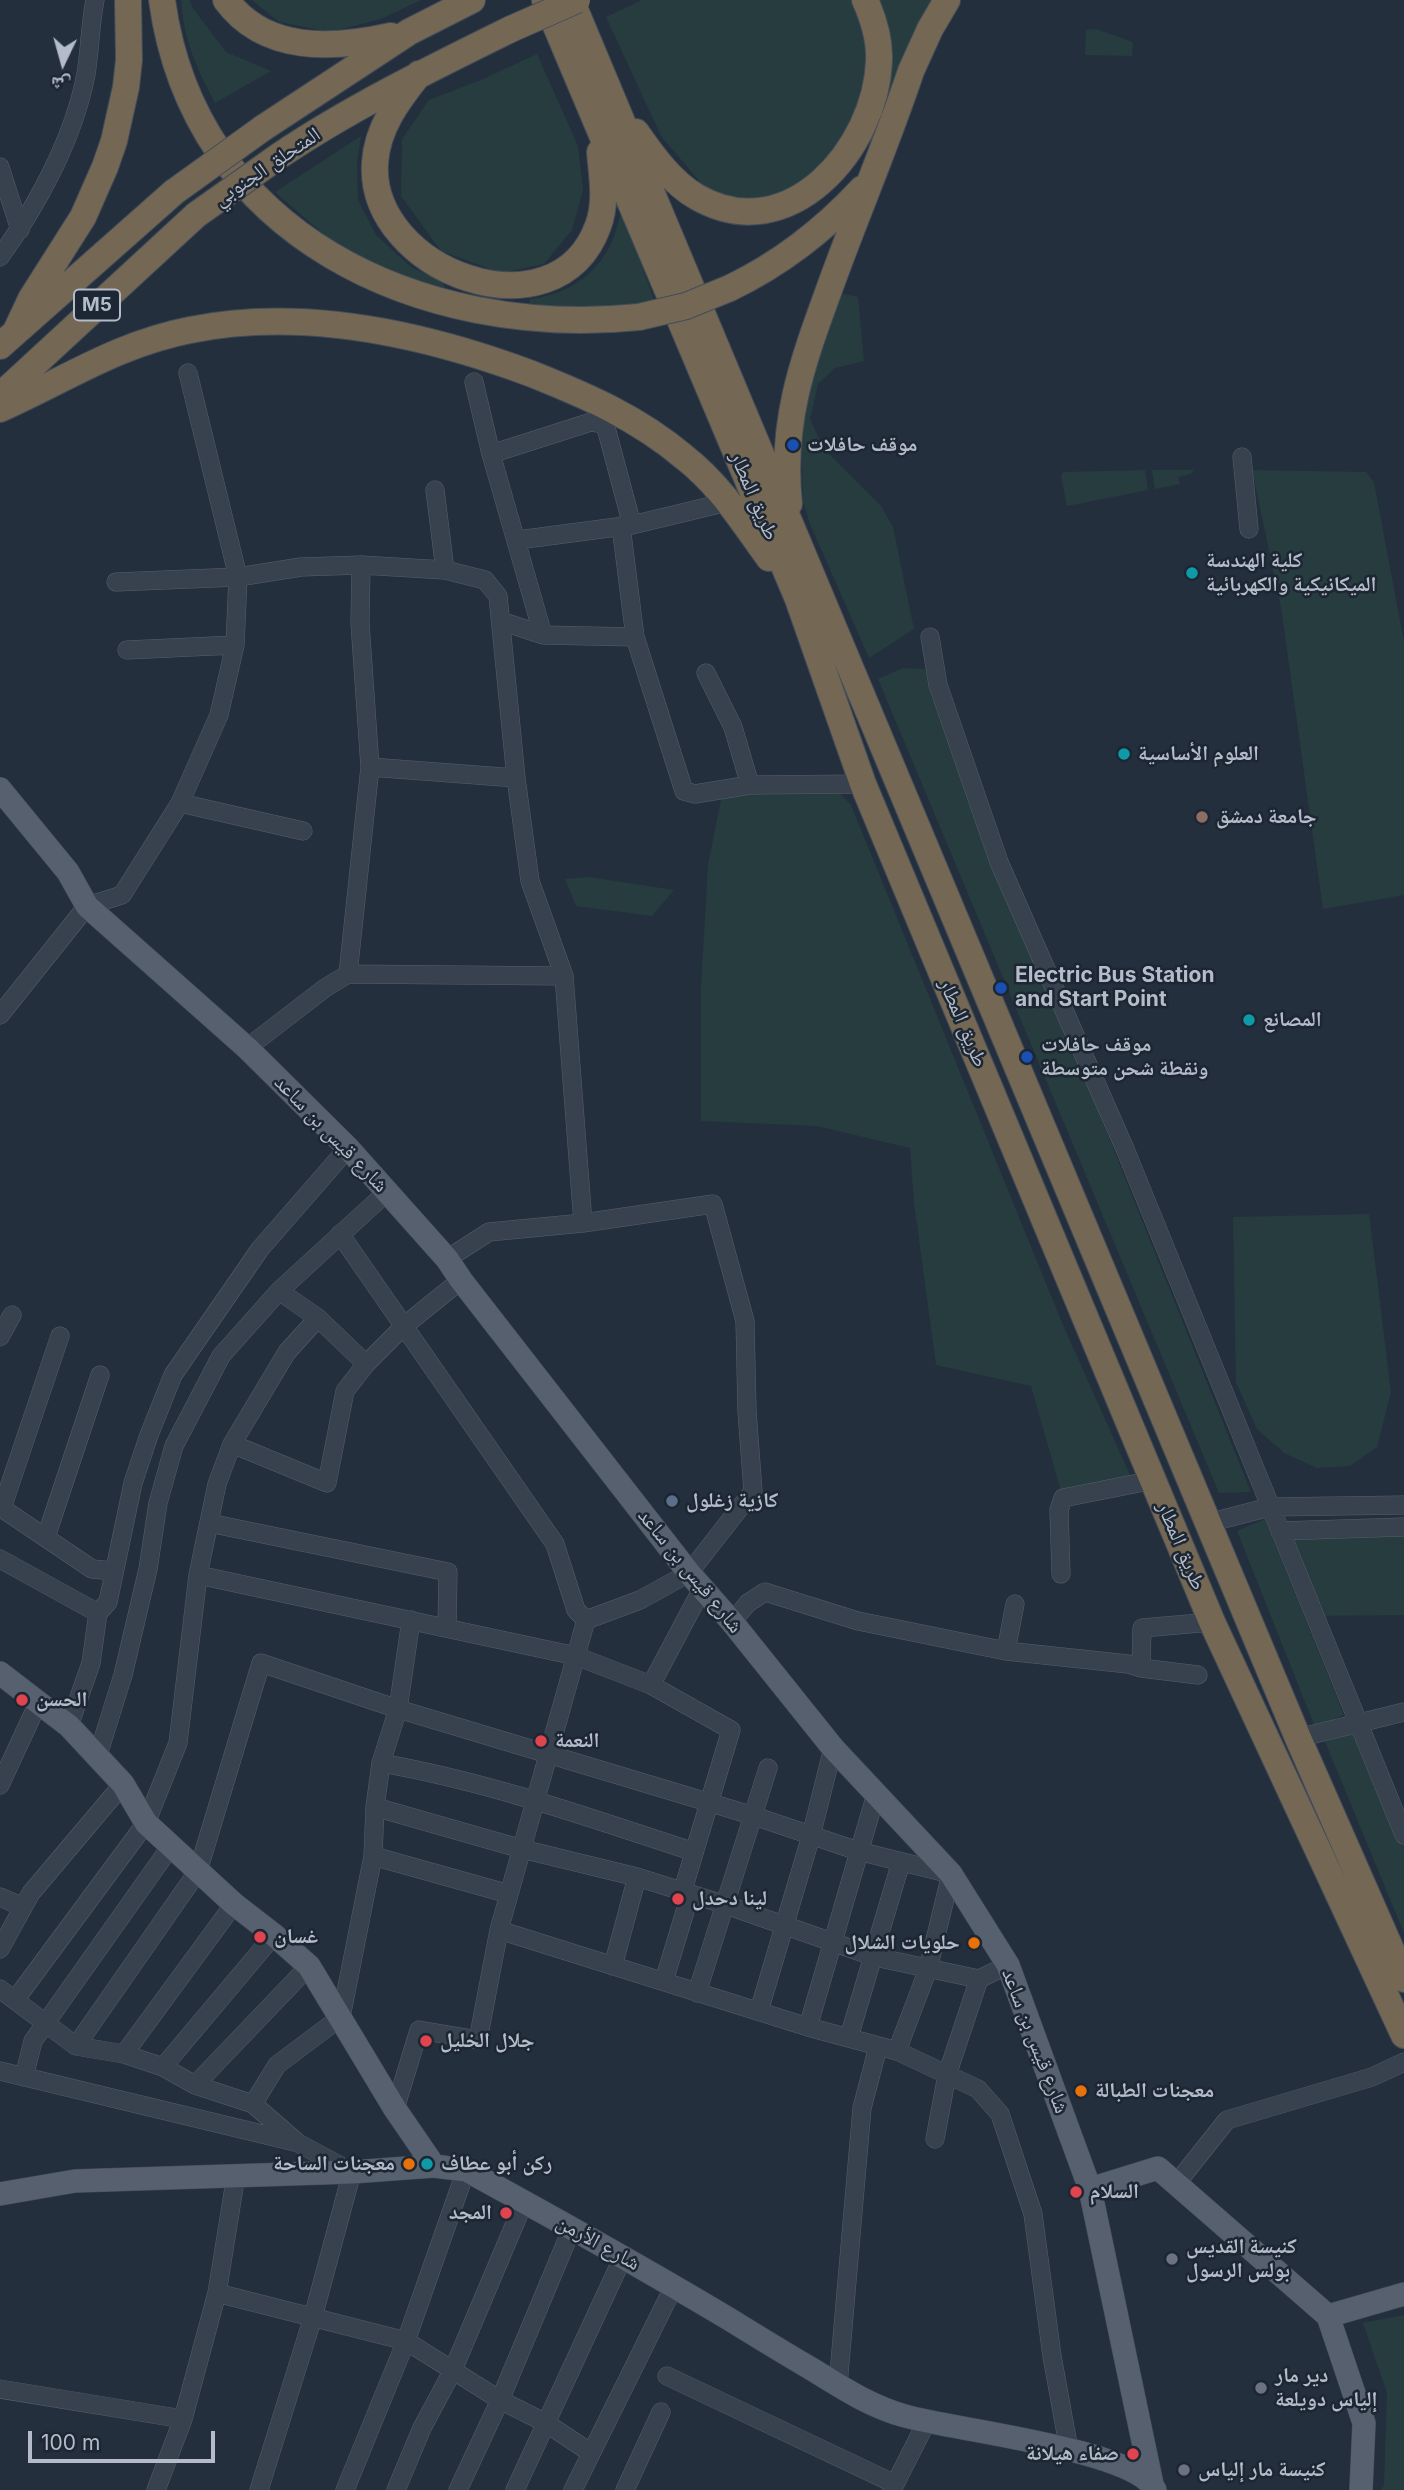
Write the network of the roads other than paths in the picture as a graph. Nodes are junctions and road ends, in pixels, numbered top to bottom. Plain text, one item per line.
1 (95, 0) edge
2 (128, 0) edge
3 (162, 0) edge
4 (226, 0) edge
5 (472, 0) edge
6 (545, 0) edge
7 (571, 0) edge
8 (577, 0) edge
9 (865, 0) edge
10 (947, 0) edge
11 (409, 32) junction
12 (408, 80) junction
13 (610, 97) junction
14 (599, 130) junction
15 (0, 167) edge
16 (871, 180) junction
17 (20, 230) junction
18 (0, 257) edge
19 (8, 338) edge
20 (188, 373) dead end
21 (474, 382) dead end
22 (0, 396) edge
23 (0, 409) edge
24 (491, 454) junction
25 (1242, 457) dead end
26 (435, 490) dead end
27 (715, 505) dead end
28 (627, 525) junction
29 (1249, 529) dead end
30 (793, 534) junction
31 (518, 540) junction
32 (361, 565) junction
33 (445, 570) junction
34 (238, 577) junction
35 (116, 582) dead end
36 (798, 599) junction
37 (501, 621) junction
38 (543, 635) junction
39 (635, 637) junction
40 (930, 637) dead end
41 (234, 645) junction
42 (127, 650) dead end
43 (706, 673) dead end
44 (370, 767) junction
45 (516, 778) junction
46 (863, 784) junction
47 (750, 785) junction
48 (0, 789) edge
49 (180, 803) junction
50 (303, 831) dead end
51 (88, 906) junction
52 (348, 974) junction
53 (564, 976) junction
54 (0, 1015) edge
55 (247, 1048) junction
56 (348, 1148) junction
57 (387, 1192) junction
58 (583, 1223) junction
59 (340, 1234) junction
60 (447, 1259) junction
61 (461, 1280) junction
62 (279, 1291) junction
63 (12, 1315) dead end
64 (318, 1318) junction
65 (404, 1326) junction
66 (60, 1336) dead end
67 (0, 1337) edge
68 (366, 1364) junction
69 (100, 1375) dead end
70 (232, 1444) junction
71 (1154, 1480) junction
72 (1404, 1505) edge
73 (1, 1507) edge
74 (1270, 1507) junction
75 (209, 1523) junction
76 (1208, 1523) junction
77 (1404, 1527) edge
78 (1280, 1531) junction
79 (46, 1537) junction
80 (0, 1559) edge
81 (114, 1571) junction
82 (1062, 1574) dead end
83 (198, 1575) junction
84 (696, 1581) junction
85 (1015, 1604) dead end
86 (99, 1614) junction
87 (411, 1620) junction
88 (586, 1620) junction
89 (732, 1622) junction
90 (1212, 1622) junction
91 (447, 1628) junction
92 (1006, 1651) junction
93 (576, 1656) junction
94 (1140, 1668) junction
95 (0, 1672) edge
96 (1198, 1675) dead end
97 (651, 1685) junction
98 (39, 1700) junction
99 (398, 1710) junction
100 (1404, 1712) edge
101 (1357, 1724) junction
102 (69, 1726) junction
103 (1298, 1738) junction
104 (833, 1748) junction
105 (548, 1754) junction
106 (98, 1755) junction
107 (381, 1763) junction
108 (768, 1768) dead end
109 (123, 1784) junction
110 (0, 1785) edge
111 (876, 1794) junction
112 (536, 1800) junction
113 (709, 1804) junction
114 (375, 1807) junction
115 (754, 1816) junction
116 (146, 1823) junction
117 (1404, 1835) edge
118 (811, 1836) junction
119 (171, 1846) junction
120 (522, 1849) junction
121 (858, 1851) junction
122 (694, 1852) junction
123 (373, 1856) junction
124 (901, 1862) junction
125 (198, 1871) junction
126 (951, 1874) junction
127 (637, 1877) junction
128 (509, 1894) junction
129 (686, 1894) junction
130 (0, 1896) edge
131 (234, 1904) junction
132 (726, 1905) junction
133 (23, 1907) junction
134 (784, 1927) junction
135 (499, 1930) junction
136 (274, 1935) junction
137 (832, 1943) junction
138 (0, 1949) edge
139 (875, 1957) junction
140 (1008, 1965) junction
141 (309, 1966) junction
142 (613, 1966) junction
143 (928, 1969) junction
144 (979, 1979) junction
145 (1404, 1979) edge
146 (664, 1981) junction
147 (4, 1993) edge
148 (697, 1993) junction
149 (759, 2011) junction
150 (341, 2017) junction
151 (46, 2023) junction
152 (808, 2026) junction
153 (1404, 2035) edge
154 (849, 2037) junction
155 (76, 2046) junction
156 (878, 2047) junction
157 (897, 2051) junction
158 (124, 2054) junction
159 (1404, 2062) edge
160 (163, 2067) junction
161 (0, 2071) edge
162 (947, 2075) junction
163 (24, 2077) junction
164 (195, 2085) junction
165 (253, 2104) junction
166 (396, 2109) junction
167 (936, 2139) dead end
168 (298, 2143) junction
169 (434, 2166) junction
170 (466, 2170) junction
171 (352, 2172) junction
172 (236, 2175) junction
173 (1176, 2184) junction
174 (1090, 2189) junction
175 (0, 2194) edge
176 (524, 2202) junction
177 (572, 2228) junction
178 (623, 2257) junction
179 (674, 2286) junction
180 (217, 2293) junction
181 (1404, 2294) edge
182 (1328, 2316) junction
183 (313, 2317) junction
184 (405, 2341) junction
185 (453, 2370) junction
186 (667, 2376) dead end
187 (838, 2385) junction
188 (0, 2389) edge
189 (500, 2400) junction
190 (661, 2412) dead end
191 (183, 2419) junction
192 (927, 2421) junction
193 (546, 2423) junction
194 (1069, 2449) junction
195 (592, 2453) junction
196 (893, 2487) edge
197 (1154, 2487) edge
198 (156, 2490) edge
199 (259, 2490) edge
200 (345, 2490) edge
201 (396, 2490) edge
202 (458, 2490) edge
203 (515, 2490) edge
204 (573, 2490) edge
205 (625, 2490) edge
206 (1361, 2490) edge

1 - 17 street
2 - 19 highway
3 - 16 highway, bridge
4 - 11 highway
5 - 11 highway, المتحلق الجنوبي / M5
6 - 14 highway, طريق المطار
7 - 13 highway, طريق المطار
8 - 12 highway, المتحلق الجنوبي / M5, bridge
9 - 13 highway
10 - 16 highway
11 - 19 highway, المتحلق الجنوبي / M5, bridge
12 - 14 highway
12 - 22 highway, المتحلق الجنوبي / M5, bridge
13 - 30 highway, طريق المطار
14 - 36 highway, طريق المطار
15 - 17 street
16 - 30 highway
17 - 18 street
20 - 34 street
21 - 24 street
23 - 36 highway
24 - 28 street
24 - 31 street
25 - 29 street
26 - 33 street
27 - 28 street
28 - 31 street
28 - 39 street
30 - 76 highway, طريق المطار
31 - 38 street
32 - 33 street
32 - 34 street
32 - 44 street
33 - 37 street
34 - 35 street
34 - 41 street
36 - 46 highway, طريق المطار
37 - 38 street
37 - 45 street
38 - 39 street
39 - 47 street
40 - 74 street
41 - 42 street
41 - 49 street
43 - 47 street
44 - 45 street
44 - 52 street
45 - 53 street
46 - 47 street
46 - 71 highway, طريق المطار
48 - 51 main road, شارع قيس بن ساعد
49 - 50 street
49 - 51 street
51 - 54 street
51 - 55 main road, شارع قيس بن ساعد
52 - 53 street
52 - 55 street
53 - 58 street
55 - 56 main road, شارع قيس بن ساعد
56 - 57 main road, شارع قيس بن ساعد
56 - 81 street
57 - 59 street
57 - 60 main road, شارع قيس بن ساعد
58 - 60 street
58 - 84 street
59 - 62 street
59 - 65 street
60 - 61 main road, شارع قيس بن ساعد
61 - 65 street
61 - 84 main road, شارع قيس بن ساعد
62 - 64 street
62 - 106 street
63 - 67 street
64 - 68 street
64 - 70 street
65 - 68 street
65 - 88 street
66 - 73 street
68 - 70 street
69 - 79 street
70 - 75 street
71 - 82 street
71 - 90 highway, طريق المطار
72 - 74 street
73 - 79 street
74 - 76 street
74 - 78 street
75 - 83 street
75 - 91 street
76 - 103 highway, طريق المطار
77 - 78 street
78 - 101 street
79 - 81 street
80 - 86 street
81 - 86 street
83 - 87 street
83 - 116 street
84 - 88 street
84 - 89 main road, شارع قيس بن ساعد
84 - 97 street
85 - 92 street
86 - 102 street
87 - 91 street
87 - 99 street
88 - 93 street
89 - 92 street
89 - 104 main road, شارع قيس بن ساعد
90 - 94 street
90 - 153 highway, طريق المطار
91 - 93 street
92 - 94 street
93 - 97 street
93 - 105 street
94 - 96 street
95 - 98 main road
97 - 113 street
98 - 102 main road
98 - 110 street
99 - 105 street
99 - 107 street
99 - 125 street
100 - 101 street
101 - 103 street
101 - 117 street
102 - 106 main road
103 - 145 highway, طريق المطار
104 - 111 main road, شارع قيس بن ساعد
104 - 118 street
105 - 112 street
105 - 113 street
106 - 109 main road
107 - 112 street
107 - 114 street
108 - 115 street
109 - 116 main road
109 - 133 street
111 - 121 street
111 - 126 main road, شارع قيس بن ساعد
112 - 120 street
112 - 122 street
113 - 115 street
113 - 122 street
114 - 120 street
114 - 123 street
115 - 118 street
115 - 132 street
116 - 119 main road
116 - 147 street
118 - 121 street
118 - 134 street
119 - 125 main road
119 - 151 street
120 - 127 street
120 - 128 street
121 - 124 street
121 - 137 street
122 - 129 street
123 - 128 street
123 - 150 street
124 - 126 street
124 - 139 street
125 - 131 main road
125 - 155 street
126 - 140 main road, شارع قيس بن ساعد
126 - 143 street
127 - 129 street
127 - 142 street
128 - 135 street
129 - 132 street
129 - 146 street
130 - 133 street
131 - 136 main road
131 - 158 street
132 - 134 street
132 - 148 street
133 - 138 street
134 - 137 street
134 - 149 street
135 - 142 street
135 - 166 street
136 - 141 main road
136 - 160 street
137 - 139 street
137 - 152 street
139 - 143 street
139 - 154 street
140 - 144 street
140 - 174 main road, شارع قيس بن ساعد
141 - 150 main road
141 - 164 street
142 - 146 street
143 - 144 street
143 - 157 street
144 - 162 street
146 - 148 street
147 - 151 street
148 - 149 street
149 - 152 street
150 - 165 street
150 - 166 main road
151 - 155 street
151 - 163 street
152 - 154 street
154 - 156 street
155 - 158 street
156 - 157 street
156 - 187 street
157 - 162 street
158 - 160 street
159 - 173 street
160 - 164 street
161 - 163 street
162 - 167 street
162 - 194 street
163 - 168 street
164 - 165 street
165 - 168 street
166 - 169 main road
168 - 171 street
169 - 170 main road, شارع الأرمن
169 - 171 main road, شارع الأرمن
170 - 176 main road, شارع الأرمن
170 - 184 street
171 - 172 main road, شارع الأرمن
171 - 183 street
172 - 175 main road, شارع الأرمن
172 - 180 street
173 - 174 main road
173 - 182 main road
174 - 197 main road, شارع قيس بن ساعد
176 - 177 main road, شارع الأرمن
176 - 185 street
177 - 178 main road, شارع الأرمن
177 - 189 street
178 - 179 main road, شارع الأرمن
178 - 193 street
179 - 187 main road, شارع الأرمن
179 - 195 street
180 - 183 street
180 - 191 street
181 - 182 main road
182 - 206 main road
183 - 184 street
183 - 199 street
184 - 185 street
184 - 200 street
185 - 189 street
185 - 201 street
186 - 196 street
187 - 192 main road, شارع الأرمن
188 - 191 street
189 - 193 street
189 - 202 street
190 - 205 street
191 - 198 street
192 - 194 main road, شارع الأرمن
192 - 196 street
193 - 195 street
193 - 203 street
194 - 197 main road, شارع الأرمن
195 - 204 street

